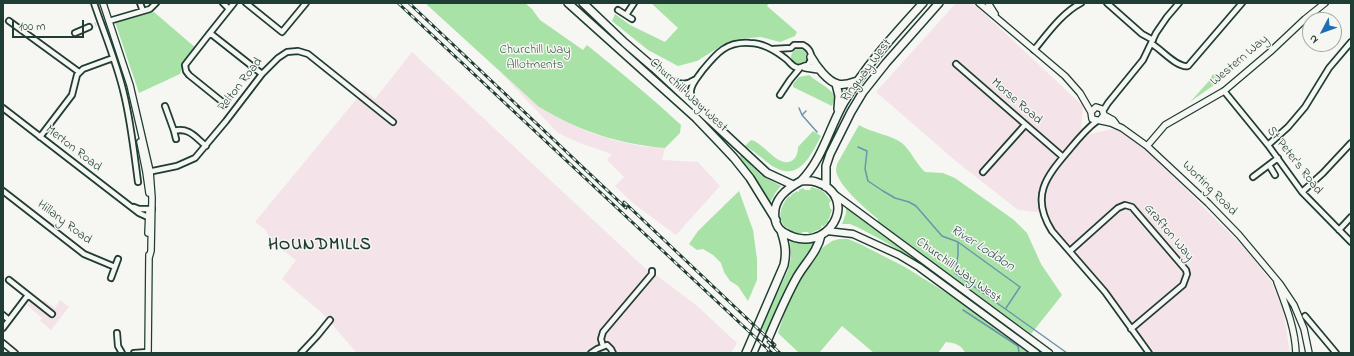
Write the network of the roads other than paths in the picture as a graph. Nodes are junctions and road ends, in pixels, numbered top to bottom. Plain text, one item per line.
1 (94, 3) edge
2 (103, 3) edge
3 (140, 3) edge
4 (156, 3) edge
5 (223, 3) edge
6 (234, 3) edge
7 (246, 3) edge
8 (306, 3) edge
9 (568, 3) edge
10 (583, 3) edge
11 (634, 3) edge
12 (923, 3) edge
13 (939, 3) edge
14 (979, 3) edge
15 (988, 3) edge
16 (1081, 3) edge
17 (1107, 3) edge
18 (1179, 3) edge
19 (1242, 3) edge
20 (1325, 3) edge
21 (230, 8) junction
22 (618, 10) dead end
23 (143, 11) junction
24 (626, 16) junction
25 (997, 16) junction
26 (632, 19) dead end
27 (9, 21) dead end
28 (109, 22) junction
29 (89, 27) tunnel mouth
30 (75, 33) dead end
31 (210, 33) junction
32 (1152, 42) junction
33 (1351, 42) edge
34 (791, 48) junction
35 (773, 49) junction
36 (1034, 50) junction
37 (811, 57) junction
38 (114, 58) junction
39 (788, 60) junction
40 (956, 64) dead end
41 (791, 65) junction
42 (803, 67) junction
43 (654, 68) junction
44 (818, 69) junction
45 (79, 72) junction
46 (262, 74) junction
47 (696, 79) junction
48 (790, 80) junction
49 (857, 81) junction
50 (836, 84) junction
51 (1224, 91) junction
52 (1080, 93) junction
53 (780, 95) dead end
54 (225, 104) dead end
55 (165, 106) dead end
56 (3, 108) edge
57 (696, 108) junction
58 (137, 113) junction
59 (1091, 114) junction
60 (1100, 114) junction
61 (128, 115) junction
62 (836, 117) junction
63 (393, 122) dead end
64 (1025, 125) junction
65 (174, 131) junction
66 (1083, 132) junction
67 (40, 136) junction
68 (176, 139) dead end
69 (1351, 143) edge
70 (1268, 145) junction
71 (206, 146) junction
72 (1147, 146) junction
73 (1063, 157) junction
74 (1278, 158) junction
75 (1268, 165) junction
76 (148, 172) junction
77 (983, 172) dead end
78 (1275, 175) dead end
79 (1253, 177) dead end
80 (801, 181) junction
81 (138, 182) dead end
82 (793, 185) junction
83 (826, 187) junction
84 (3, 191) edge
85 (1302, 192) junction
86 (834, 194) junction
87 (130, 206) junction
88 (150, 209) junction
89 (1351, 217) edge
90 (150, 218) junction
91 (776, 220) junction
92 (1339, 230) junction
93 (781, 231) junction
94 (824, 233) junction
95 (1351, 242) edge
96 (1070, 251) junction
97 (118, 259) dead end
98 (115, 267) junction
99 (652, 271) dead end
100 (111, 278) dead end
101 (1275, 278) junction
102 (9, 280) dead end
103 (28, 295) junction
104 (52, 314) dead end
105 (3, 315) edge
106 (1305, 316) dead end
107 (9, 320) junction
108 (330, 320) dead end
109 (3, 328) edge
110 (1132, 329) junction
111 (117, 333) dead end
112 (3, 343) edge
113 (603, 346) junction
114 (15, 353) edge
115 (122, 353) edge
116 (134, 353) edge
117 (148, 353) edge
118 (301, 353) edge
119 (591, 353) edge
120 (613, 353) edge
121 (746, 353) edge
122 (762, 353) edge
123 (1036, 353) edge
124 (1049, 353) edge
125 (1149, 353) edge
126 (1296, 353) edge
127 (1309, 353) edge
128 (1336, 353) edge

1 - 38 street
2 - 28 street
3 - 23 street
4 - 23 street
5 - 21 street
6 - 21 street
7 - 8 street
9 - 91 main road, Churchill Way West
10 - 43 main road, Churchill Way West
11 - 24 street
12 - 49 main road, Ringway West
13 - 83 main road, Ringway West
14 - 25 street, Worting Road
15 - 25 street, Worting Road
16 - 36 street
17 - 32 street
18 - 32 street
19 - 32 street
20 - 51 street, Western Way
21 - 31 street
22 - 24 street
23 - 28 street
24 - 26 street
25 - 36 street, Worting Road
27 - 45 street
28 - 58 street
29 - 30 street
31 - 46 street
31 - 54 street
32 - 60 street
33 - 70 street
34 - 35 street
34 - 37 street
34 - 39 street
35 - 39 street
35 - 47 street
36 - 52 street, Worting Road
37 - 42 street
37 - 44 main road
38 - 45 street
38 - 61 street
39 - 41 street
40 - 64 street, Morse Road
41 - 42 street
41 - 48 street
42 - 44 main road
42 - 48 street
43 - 47 street
43 - 57 main road, Churchill Way West
44 - 50 main road
45 - 67 street
46 - 63 street, Pelton Road
46 - 71 street, Pelton Road
47 - 57 street
48 - 53 street
49 - 50 main road
49 - 62 main road, Ringway West
50 - 62 main road
51 - 70 street, St Peter's Road
51 - 72 street, Western Way
52 - 59 street, Worting Road
52 - 60 street, Worting Road
55 - 65 street
56 - 67 street, Merton Road
57 - 82 main road, Churchill Way West
58 - 61 street
58 - 76 street
59 - 60 street
59 - 60 street
59 - 66 street
60 - 66 street
60 - 72 street, Worting Road
61 - 81 street
62 - 80 main road, Ringway West
64 - 73 street, Morse Road
64 - 77 street
65 - 68 street
65 - 71 street
66 - 73 street
67 - 87 street, Merton Road
69 - 85 street
70 - 74 street, St Peter's Road
71 - 76 street, Pelton Road
72 - 101 street, Worting Road
73 - 96 street
74 - 75 street
74 - 85 street, St Peter's Road
75 - 78 street
75 - 79 street
76 - 88 street
80 - 82 main road
80 - 83 main road
82 - 91 main road
83 - 86 main road
84 - 98 street, Hillary Road
85 - 92 street, St Peter's Road
86 - 94 main road
86 - 124 main road, Churchill Way West
87 - 88 street, Merton Road
87 - 90 street, Merton Road
88 - 90 street
89 - 92 street
90 - 117 street
91 - 93 main road
92 - 95 street, St Peter's Road
93 - 94 main road
93 - 121 main road
94 - 122 main road
94 - 123 main road, Churchill Way West
96 - 110 street
96 - 110 street, Grafton Way
97 - 98 street
98 - 100 street
99 - 113 street
101 - 126 street, Worting Road
101 - 127 street, Worting Road
102 - 103 street
103 - 104 street
103 - 107 street
105 - 107 street
106 - 128 street
107 - 109 street
108 - 118 street
110 - 125 street
111 - 115 street
112 - 114 street
113 - 119 street
113 - 120 street
116 - 117 street

